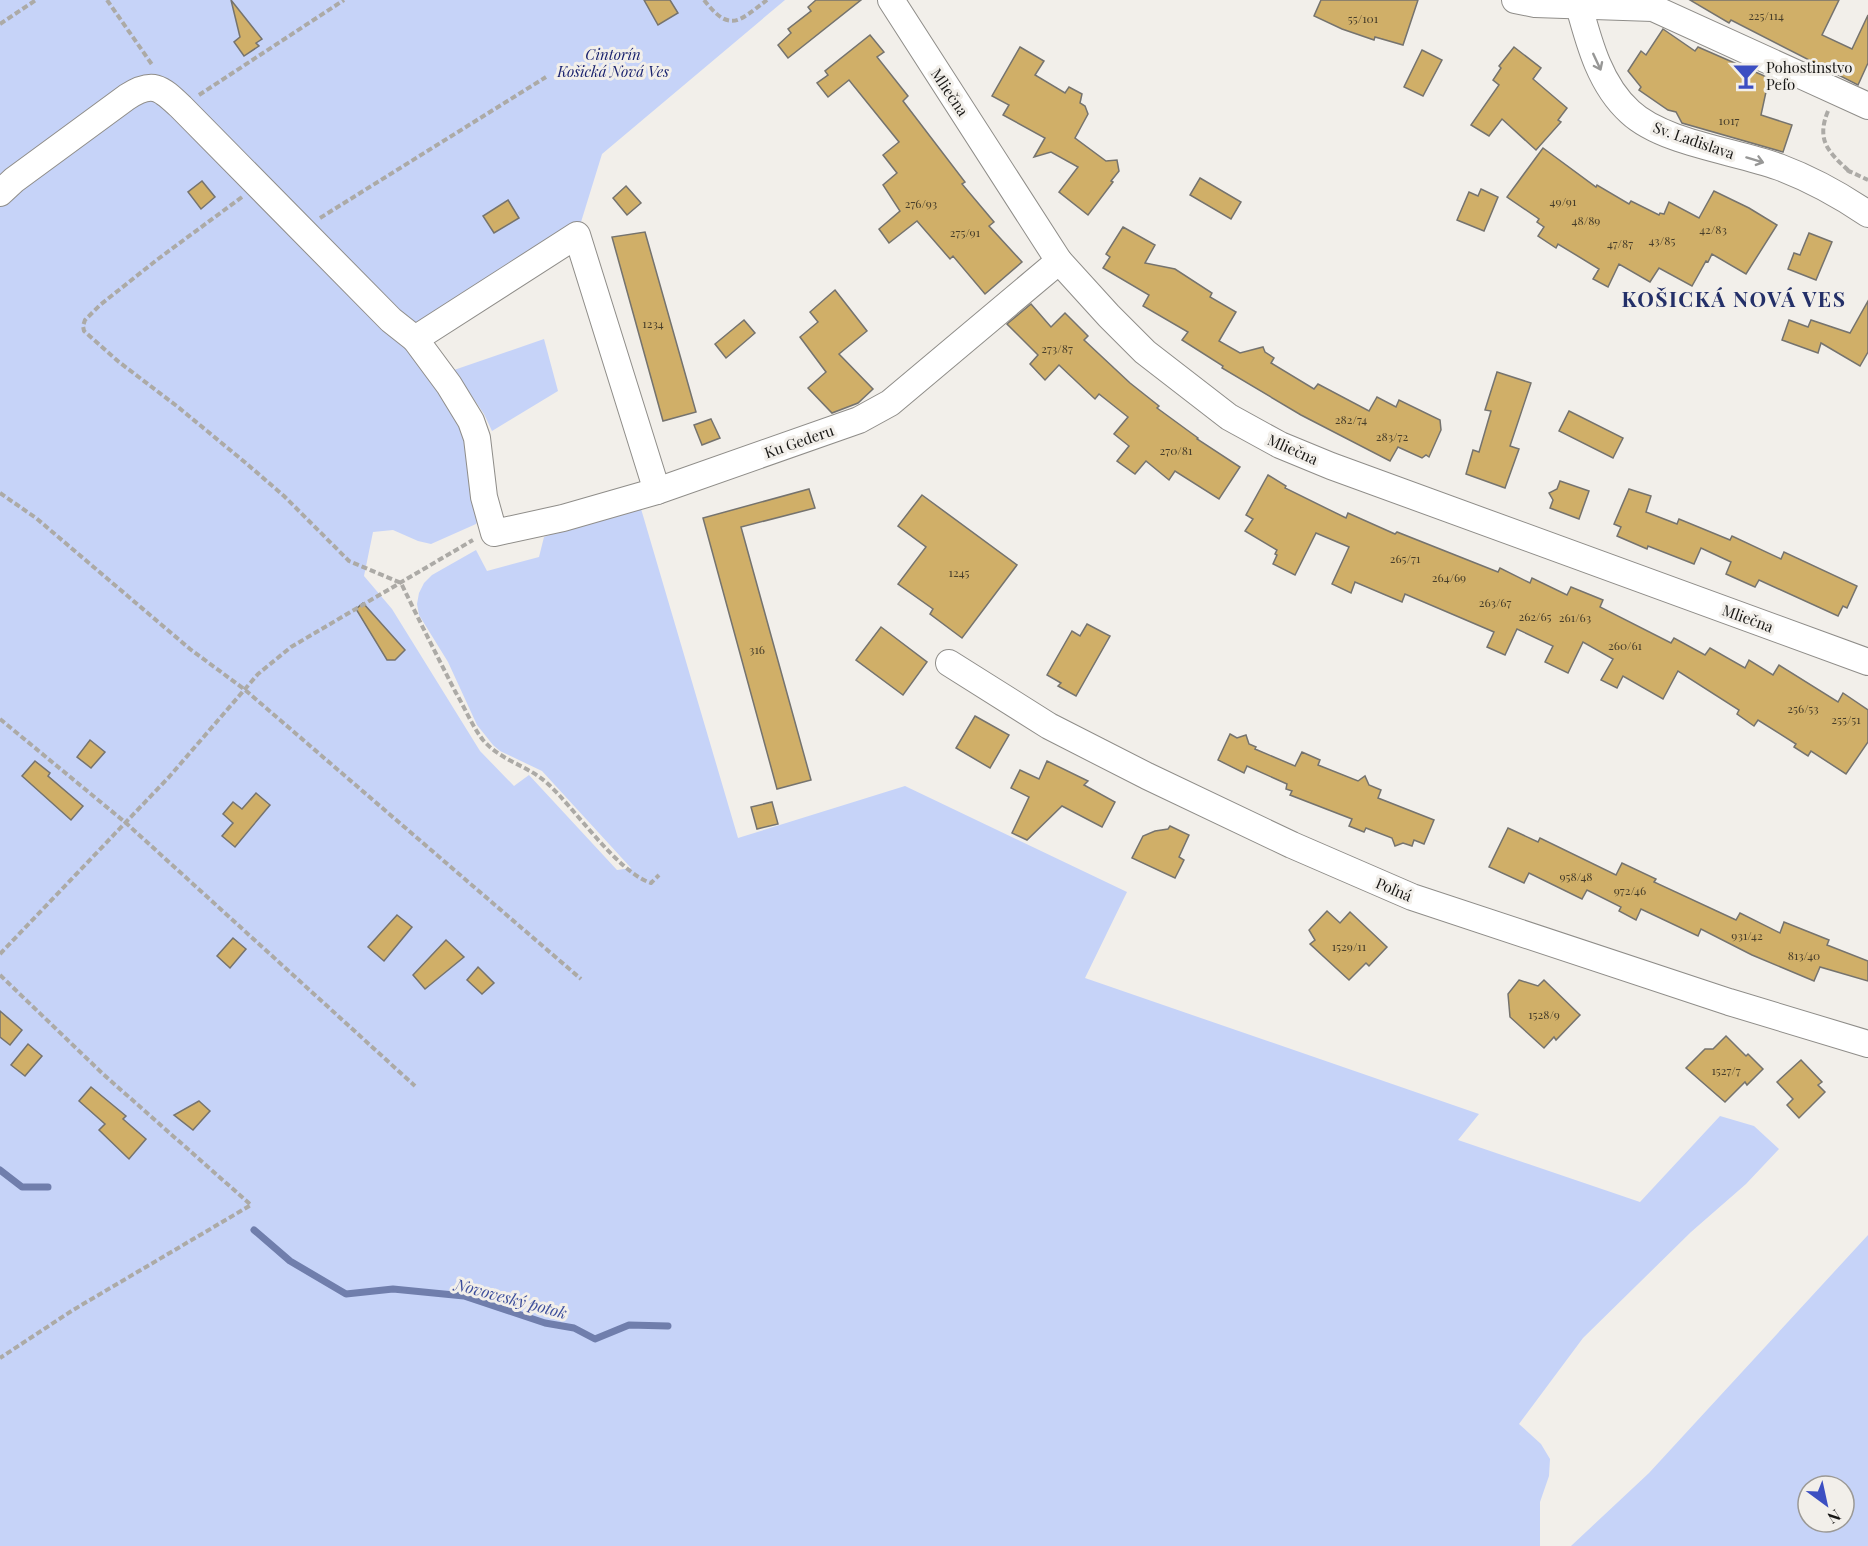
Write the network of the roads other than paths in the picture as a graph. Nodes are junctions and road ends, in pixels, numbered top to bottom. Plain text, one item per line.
1 (891, 0) edge
2 (1515, 0) edge
3 (1651, 4) edge
4 (1579, 6) junction
5 (1868, 106) edge
6 (0, 194) edge
7 (1868, 214) edge
8 (1059, 261) junction
9 (415, 339) junction
10 (657, 491) junction
11 (1868, 662) edge
12 (949, 663) dead end
13 (1868, 1044) edge

1 - 8 street, Mliečna
2 - 4 street
3 - 4 street
3 - 5 street
4 -> 7 street, Sv. Ladislava
6 - 9 street
8 - 10 street, Ku Gederu
8 - 11 street, Mliečna
9 - 10 street, Ku Gederu
9 - 10 street
12 - 13 street, Poľná

